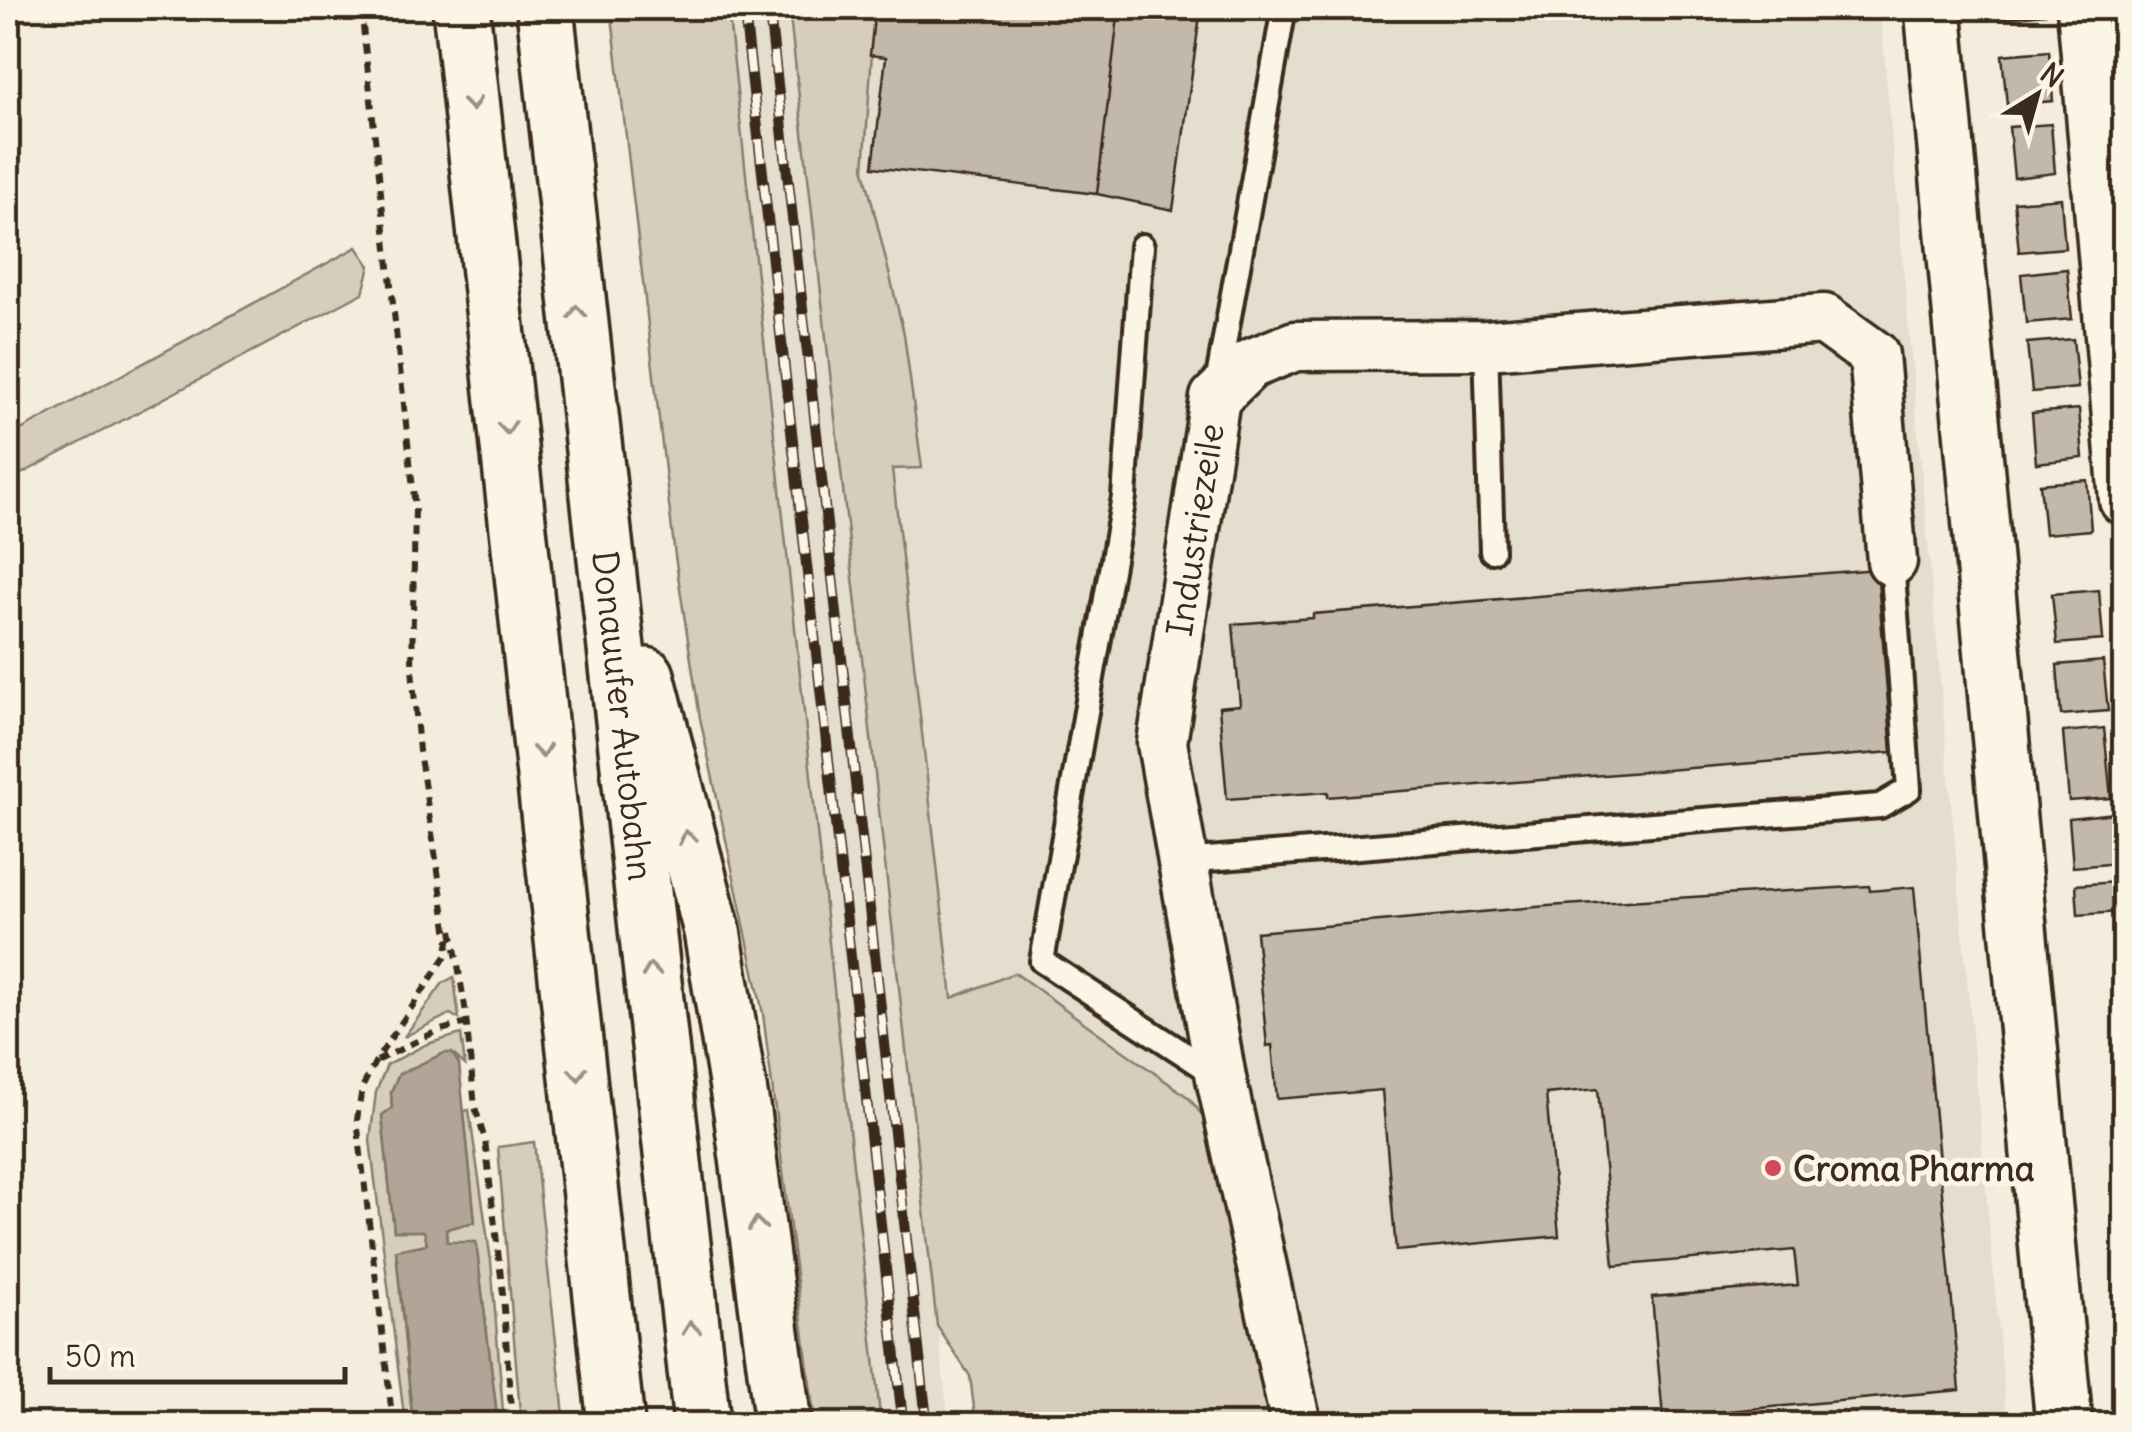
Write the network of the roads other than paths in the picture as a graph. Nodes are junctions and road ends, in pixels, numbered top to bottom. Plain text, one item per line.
1 (461, 8) edge
2 (545, 8) edge
3 (1284, 8) edge
4 (1933, 8) edge
5 (2082, 8) edge
6 (1142, 246) dead end
7 (1486, 346) junction
8 (1215, 398) junction
9 (595, 479) junction
10 (2124, 500) edge
11 (1492, 551) dead end
12 (1892, 560) joint
13 (1183, 862) junction
14 (1220, 1078) junction
15 (616, 1424) edge
16 (702, 1424) edge
17 (783, 1424) edge
18 (1296, 1424) edge
19 (2064, 1424) edge

1 -> 15 main road
9 -> 2 main road, Donauufer Autobahn
3 - 8 lane
4 - 19 main road
5 - 10 street
6 - 14 lane
7 - 8 street, Industriezeile
7 - 11 lane
7 - 12 street, Industriezeile
8 - 13 street, Industriezeile
16 -> 9 main road, Donauufer Autobahn
17 -> 9 main road
12 - 13 lane
13 - 14 street, Industriezeile
14 - 18 street, Industriezeile

